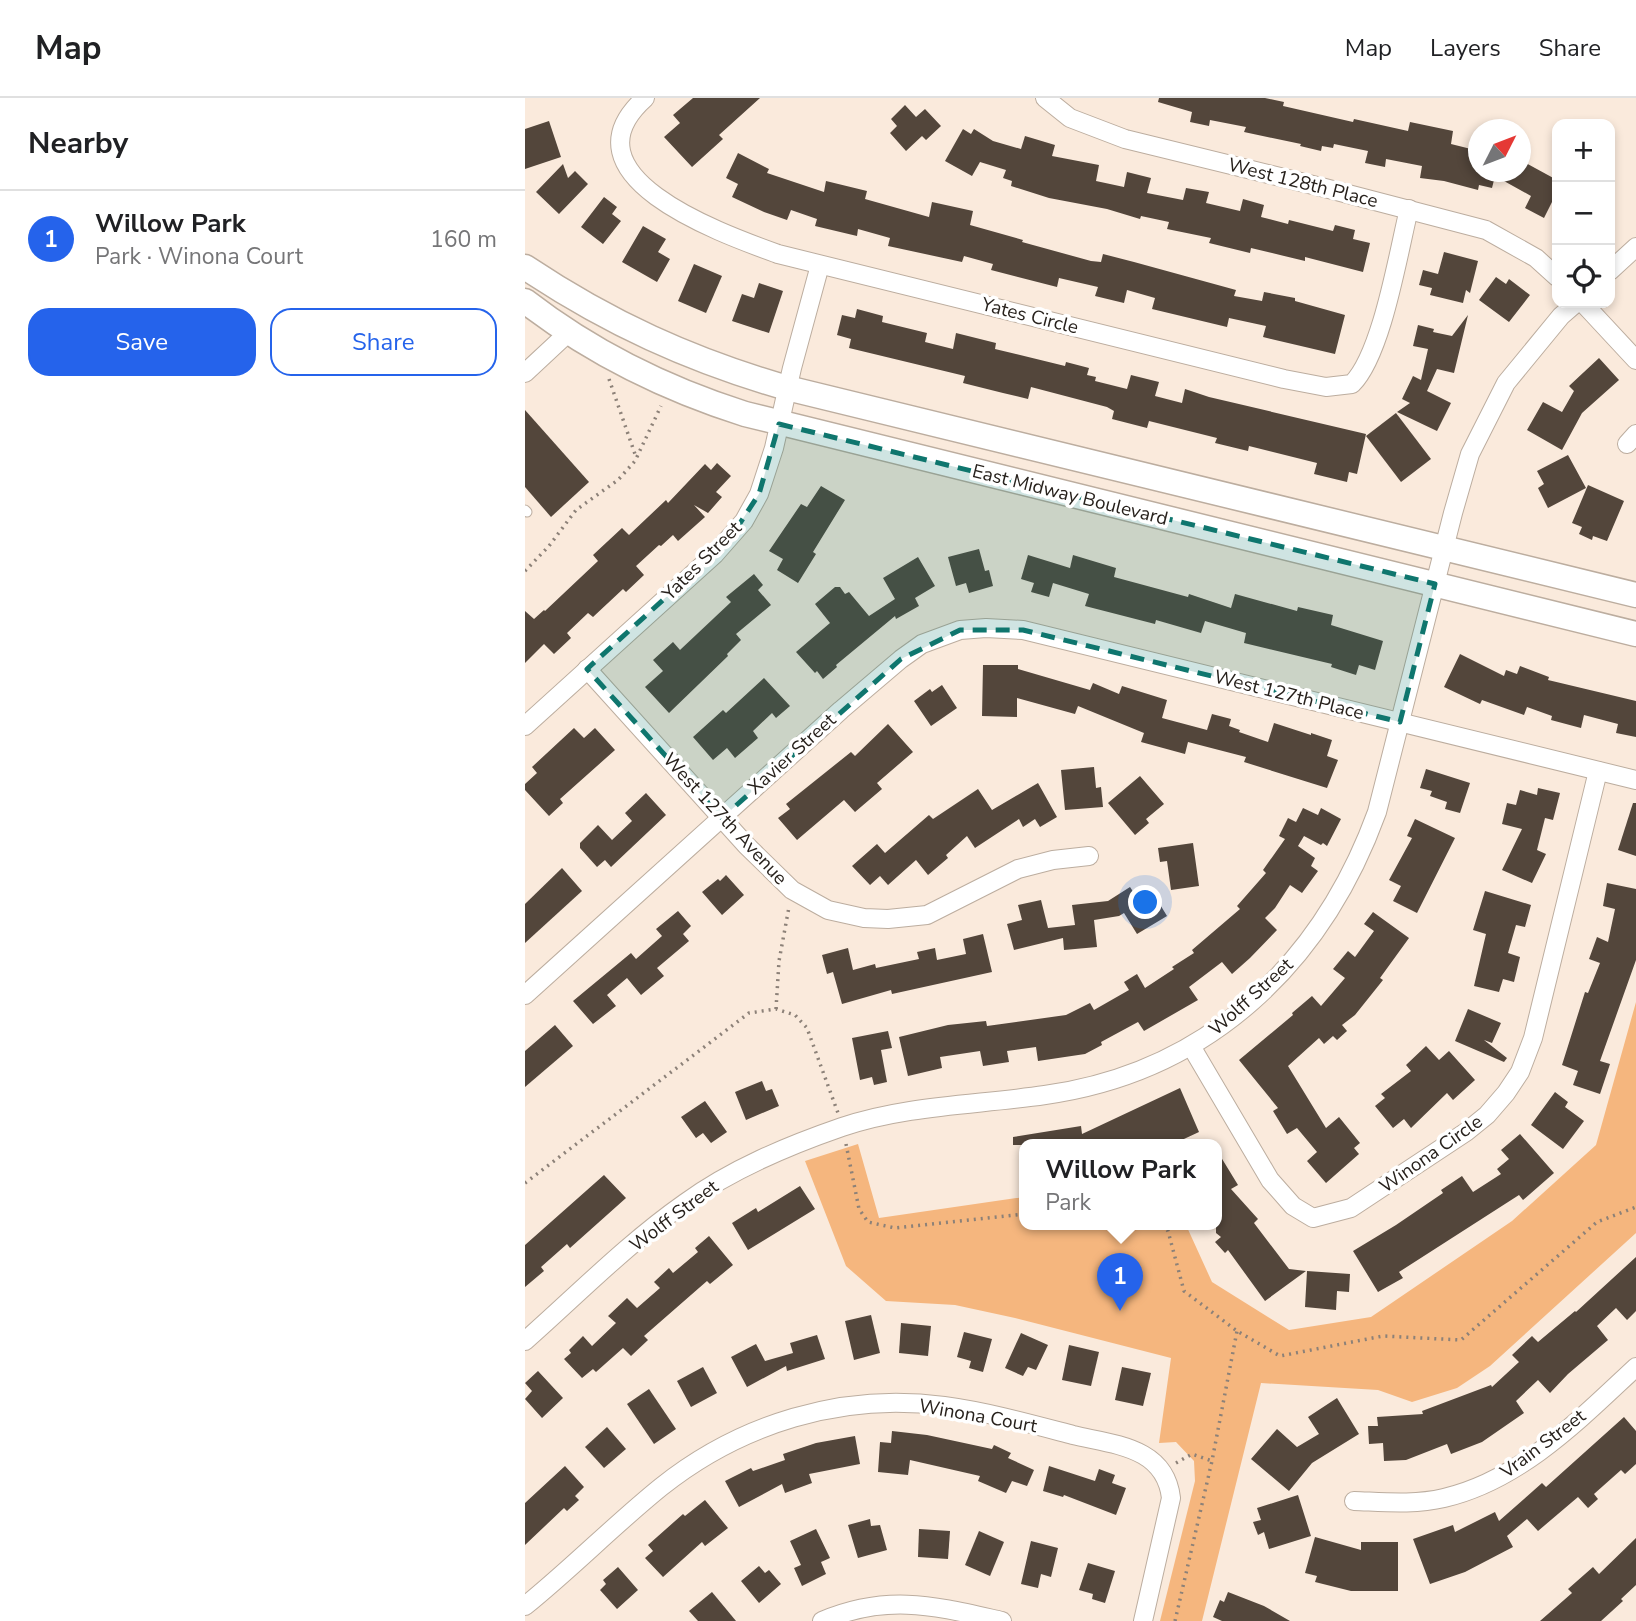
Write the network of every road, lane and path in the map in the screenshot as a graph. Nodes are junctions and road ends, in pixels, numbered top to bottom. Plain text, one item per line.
1 (645, 98) edge
2 (1045, 98) edge
3 (1409, 209) junction
4 (1636, 247) edge
5 (820, 265) junction
6 (1615, 266) edge
7 (525, 267) edge
8 (1552, 273) edge
9 (525, 301) edge
10 (1570, 308) edge
11 (1588, 308) edge
12 (569, 332) junction
13 (1636, 360) edge
14 (525, 373) edge
15 (609, 379) dead end
16 (787, 388) junction
17 (661, 406) dead end
18 (779, 424) junction
19 (637, 458) junction
20 (1444, 548) junction
21 (525, 571) edge
22 (1434, 584) junction
23 (1636, 595) edge
24 (1636, 634) edge
25 (941, 636) joint
26 (587, 670) junction
27 (1400, 722) junction
28 (525, 726) edge
29 (1598, 771) junction
30 (1636, 780) edge
31 (722, 818) junction
32 (1089, 856) dead end
33 (792, 890) junction
34 (525, 995) edge
35 (776, 1009) junction
36 (1191, 1046) junction
37 (843, 1127) junction
38 (525, 1183) edge
39 (1636, 1207) edge
40 (1019, 1215) edge
41 (1167, 1230) edge
42 (1237, 1331) junction
43 (525, 1341) edge
44 (1634, 1373) edge
45 (1212, 1461) junction
46 (1170, 1468) junction
47 (1354, 1501) dead end
48 (525, 1606) edge
49 (822, 1621) edge
50 (1002, 1621) edge
51 (1143, 1621) edge
52 (1175, 1621) edge

1 - 5 street, Yates Circle
2 - 3 street, West 128th Place
3 - 5 street, Yates Circle
3 - 8 street, West 128th Place
4 - 6 street
5 - 16 street, Yates Street
7 - 16 main road, East Midway Boulevard
9 - 12 main road, East Midway Boulevard
10 - 20 street, Wolff Street
11 - 13 street
12 - 14 street
12 - 18 main road, East Midway Boulevard
15 - 19 path
16 - 18 street, Yates Street
16 - 20 main road, East Midway Boulevard
17 - 19 path
18 - 22 main road, East Midway Boulevard
18 - 26 street, Yates Street
19 - 21 path
20 - 22 street, Wolff Street
20 - 23 main road, East Midway Boulevard
22 - 24 main road, East Midway Boulevard
22 - 27 street, Wolff Street
25 - 27 street, West 127th Place
25 - 31 street, Xavier Street
26 - 28 street, Yates Street
26 - 31 street, West 127th Avenue
27 - 29 street, West 127th Place
27 - 36 street, Wolff Street
29 - 30 street, West 127th Place
29 - 36 street, Winona Circle
31 - 33 street, West 127th Avenue
31 - 34 street, Xavier Street
32 - 33 street, West 127th Avenue
33 - 35 path
35 - 37 path
35 - 38 path
36 - 37 street, Wolff Street
37 - 40 path
37 - 43 street, Wolff Street
39 - 42 path
41 - 42 path
42 - 45 path
44 - 47 street, Vrain Street
45 - 46 path
45 - 52 path
46 - 48 street, Winona Court
46 - 51 street
49 - 50 street

